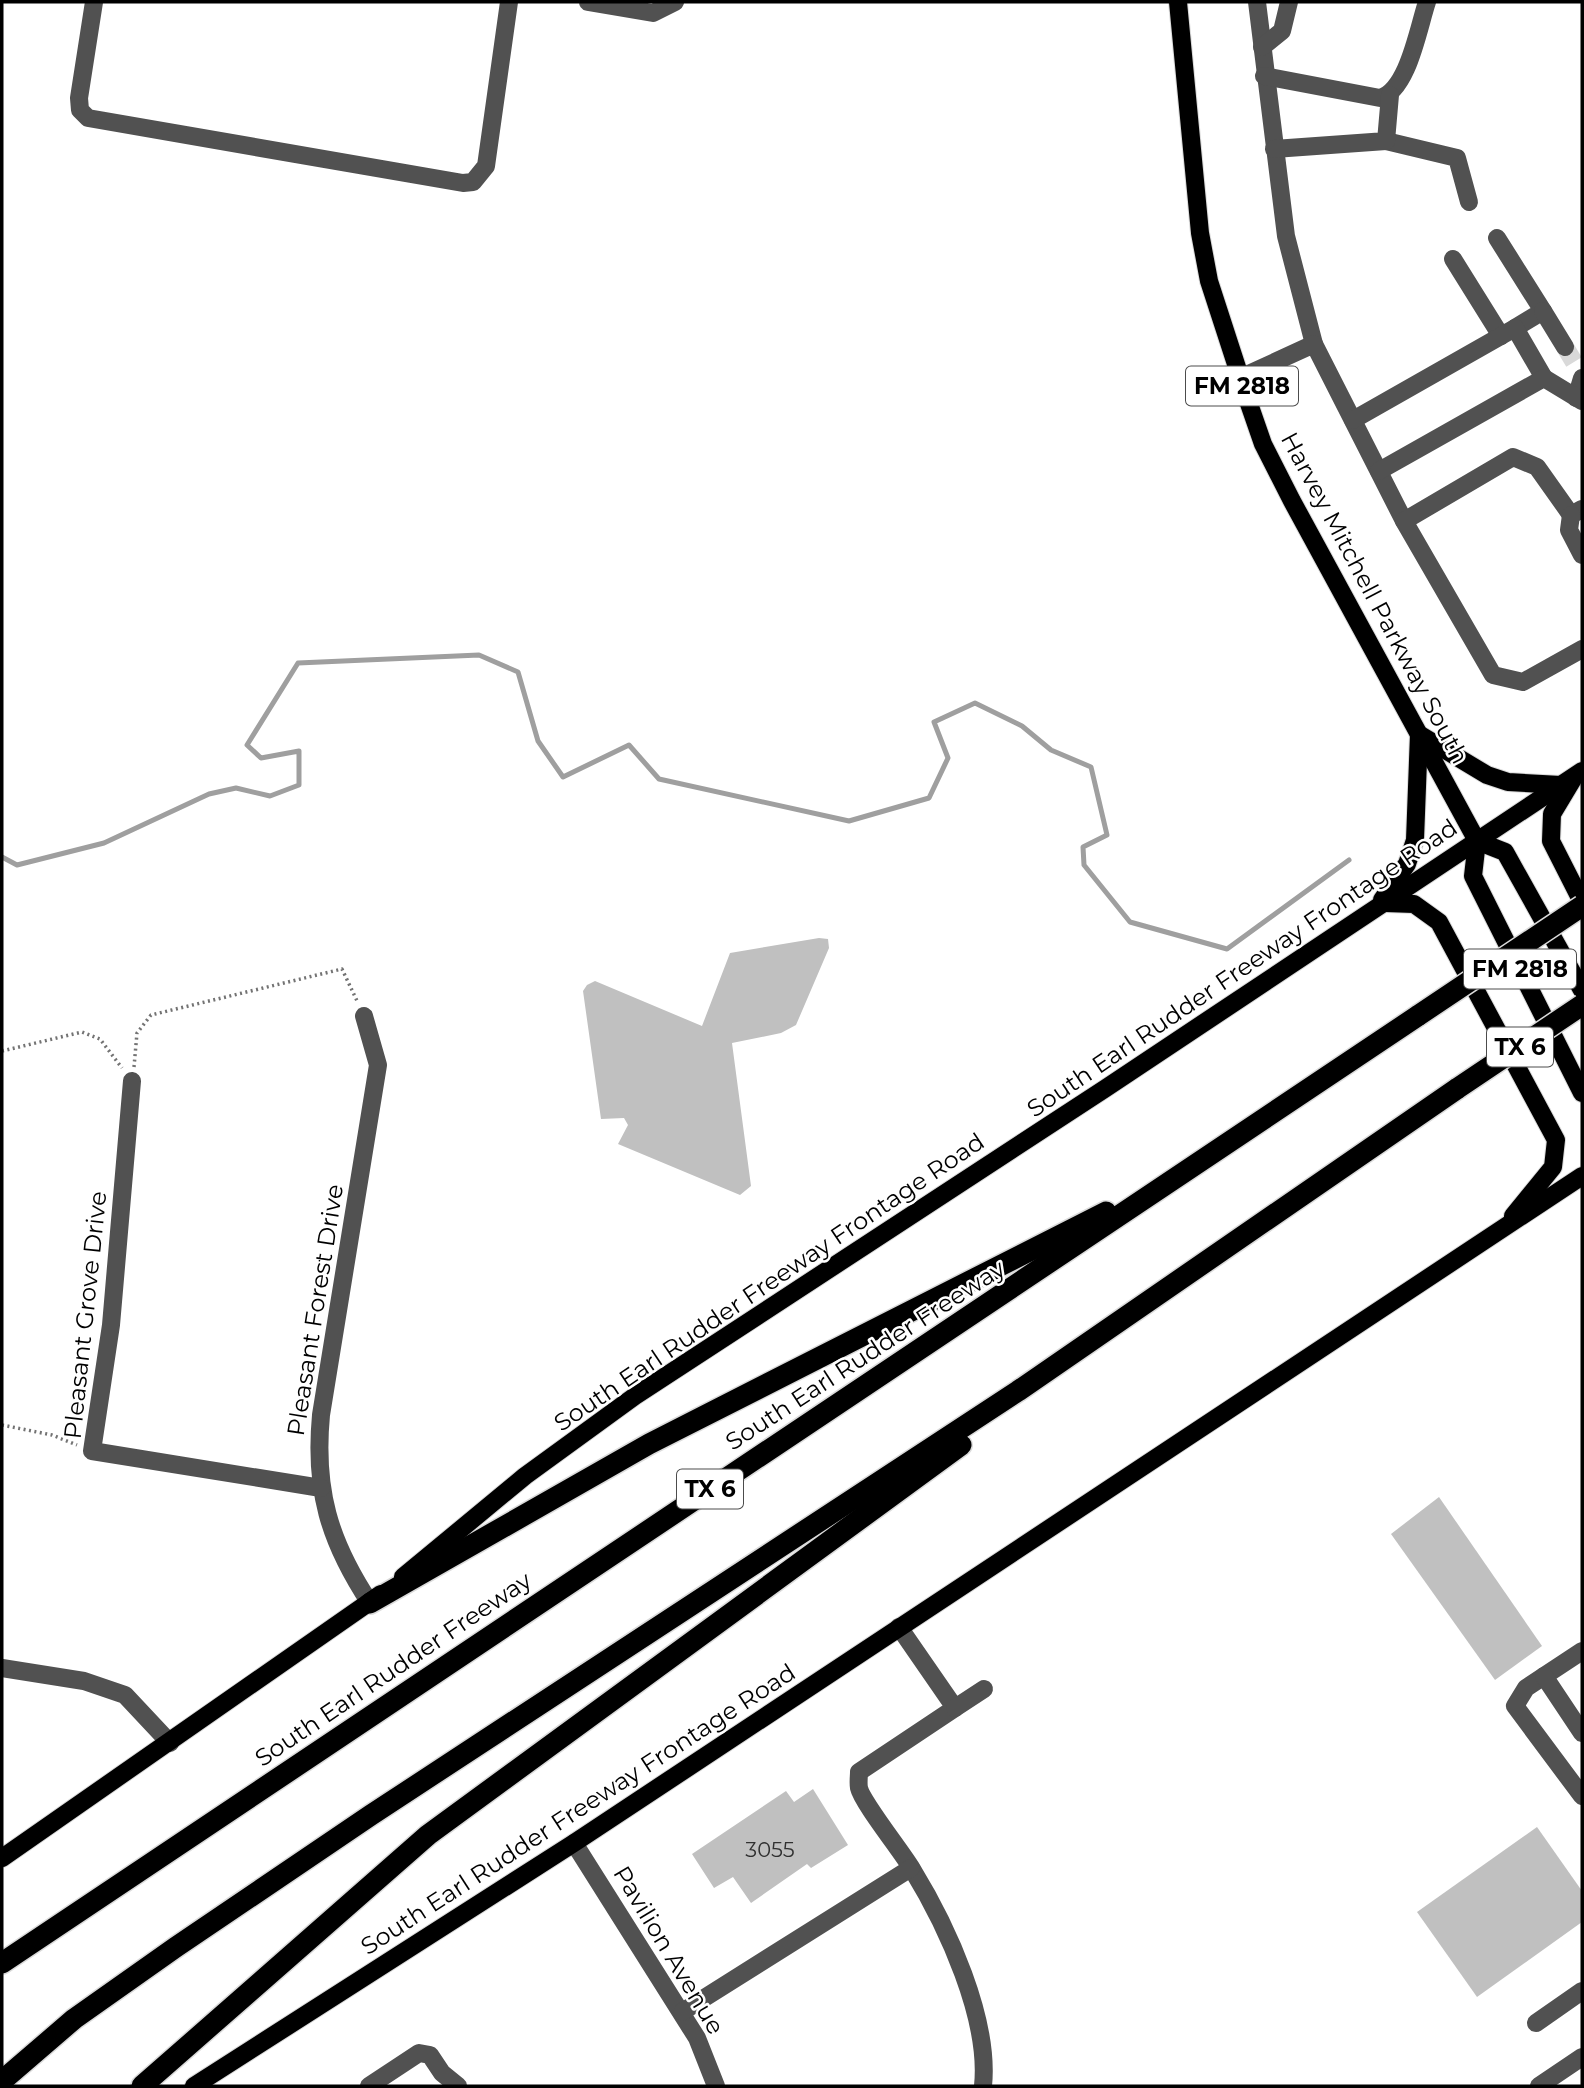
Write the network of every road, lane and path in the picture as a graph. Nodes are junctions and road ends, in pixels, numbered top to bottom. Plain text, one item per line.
1 (94, 2) edge
2 (509, 2) edge
3 (588, 2) edge
4 (675, 2) edge
5 (1178, 2) edge
6 (1257, 2) edge
7 (1289, 2) edge
8 (1427, 2) edge
9 (1262, 47) junction
10 (1264, 76) junction
11 (1390, 95) junction
12 (1386, 141) junction
13 (1274, 149) junction
14 (1469, 202) dead end
15 (1497, 237) dead end
16 (1453, 259) dead end
17 (1543, 311) junction
18 (1508, 332) junction
19 (1314, 344) junction
20 (1576, 366) edge
21 (1240, 377) junction
22 (1544, 378) junction
23 (1579, 399) edge
24 (1353, 420) junction
25 (1379, 471) junction
26 (1577, 512) edge
27 (1404, 521) junction
28 (1580, 548) edge
29 (1582, 649) edge
30 (1419, 734) junction
31 (1573, 777) edge
32 (1477, 841) junction
33 (1582, 904) edge
34 (1380, 906) junction
35 (1582, 990) edge
36 (1582, 1005) edge
37 (364, 1016) joint
38 (2, 1051) edge
39 (132, 1081) junction
40 (1582, 1093) edge
41 (1189, 1170) junction
42 (1582, 1176) edge
43 (1582, 1194) edge
44 (1530, 1211) junction
45 (1504, 1227) junction
46 (1018, 1391) junction
47 (2, 1425) edge
48 (92, 1451) junction
49 (321, 1488) junction
50 (370, 1603) junction
51 (899, 1627) junction
52 (1582, 1651) edge
53 (2, 1668) edge
54 (1544, 1676) junction
55 (984, 1689) dead end
56 (955, 1708) junction
57 (1582, 1733) edge
58 (170, 1743) junction
59 (1582, 1796) edge
60 (574, 1843) junction
61 (2, 1858) edge
62 (911, 1868) junction
63 (2, 1963) edge
64 (1582, 1991) edge
65 (682, 2012) junction
66 (1536, 2023) dead end
67 (1582, 2057) edge
68 (2, 2081) edge
69 (454, 2085) edge
70 (142, 2086) edge
71 (194, 2086) edge
72 (369, 2086) edge
73 (716, 2086) edge
74 (983, 2086) edge
75 (1540, 2086) edge

1 - 2 street
3 - 4 street
5 - 21 main road, Harvey Mitchell Parkway South / FM 2818
6 - 9 street
7 - 9 street
8 - 11 street
9 - 10 street
10 - 11 street
10 - 13 street
11 - 12 street
12 - 13 street
12 - 14 street
13 - 19 street
15 - 17 street
16 - 18 street
17 - 18 street
17 - 20 street
18 - 22 street
18 - 24 street
19 - 21 street
19 - 24 street
20 - 23 street
21 - 30 main road, Harvey Mitchell Parkway South / FM 2818
22 - 23 street
22 - 25 street
24 - 25 street
25 - 27 street
26 - 27 street
26 - 28 street
27 - 29 street
30 - 31 main road
30 - 32 main road, Harvey Mitchell Parkway South / FM 2818
30 - 34 main road
31 - 32 main road, South Earl Rudder Freeway Frontage Road
31 - 33 main road
32 - 34 main road, South Earl Rudder Freeway Frontage Road
32 - 35 main road, FM 2818
32 - 40 main road, FM 2818
33 - 41 highway, South Earl Rudder Freeway / TX 6, bridge
34 - 45 main road
34 - 50 main road, South Earl Rudder Freeway Frontage Road
36 - 46 highway, TX 6, bridge
37 - 39 path
37 - 49 street, Pleasant Forest Drive
38 - 39 path
39 - 48 street, Pleasant Grove Drive
41 - 50 highway
41 - 63 highway, South Earl Rudder Freeway / TX 6
42 - 44 main road, South Earl Rudder Freeway Frontage Road
43 - 44 main road
44 - 45 main road, South Earl Rudder Freeway Frontage Road
45 - 51 main road, South Earl Rudder Freeway Frontage Road
46 - 68 highway, TX 6
46 - 70 highway
47 - 48 path
48 - 49 street, Pleasant Grove Drive
49 - 50 street, Pleasant Forest Drive
50 - 58 main road, South Earl Rudder Freeway Frontage Road
51 - 56 street
51 - 60 main road, South Earl Rudder Freeway Frontage Road
52 - 54 street
53 - 58 street
54 - 57 street
54 - 59 street
55 - 56 street
56 - 62 street
58 - 61 main road, South Earl Rudder Freeway Frontage Road
60 - 65 street, Pavilion Avenue
60 - 71 main road, South Earl Rudder Freeway Frontage Road
62 - 65 street
62 - 74 street
64 - 66 street
65 - 73 street, Pavilion Avenue
67 - 75 street
69 - 72 street

